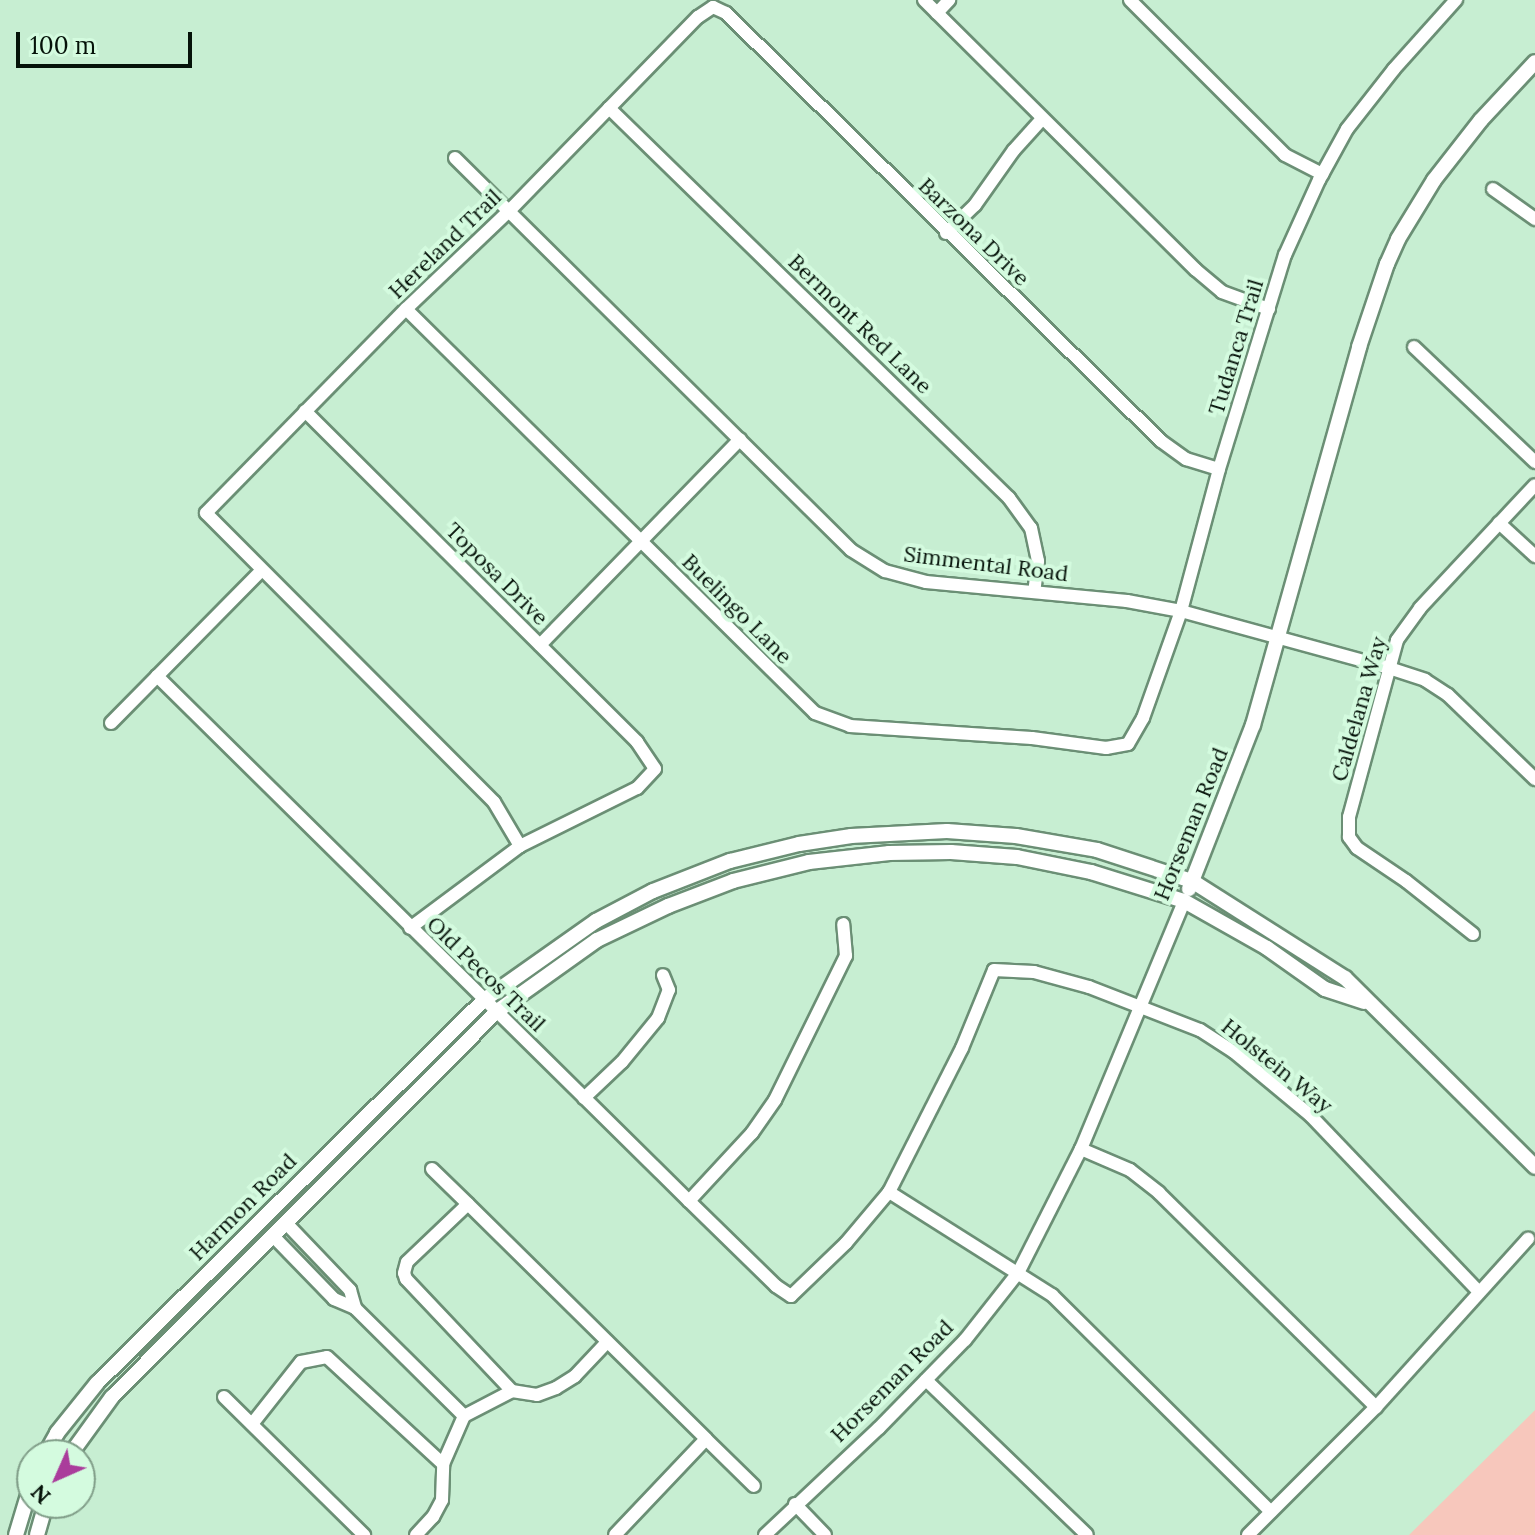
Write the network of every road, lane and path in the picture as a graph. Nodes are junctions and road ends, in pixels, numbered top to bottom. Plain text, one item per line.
1 (924, 0) edge
2 (949, 0) edge
3 (1456, 0) edge
4 (1140, 3) edge
5 (713, 7) joint
6 (937, 13) junction
7 (1535, 62) edge
8 (609, 108) junction
9 (1042, 119) junction
10 (455, 158) dead end
11 (1322, 174) junction
12 (1493, 189) dead end
13 (511, 209) junction
14 (1535, 219) edge
15 (946, 233) junction
16 (406, 309) junction
17 (1269, 309) junction
18 (1414, 347) dead end
19 (305, 411) junction
20 (740, 439) junction
21 (1535, 462) edge
22 (1219, 469) junction
23 (1535, 485) edge
24 (1499, 523) junction
25 (640, 542) junction
26 (1535, 556) edge
27 (261, 571) junction
28 (1034, 592) junction
29 (1181, 611) junction
30 (1277, 639) junction
31 (540, 645) junction
32 (1389, 668) junction
33 (157, 676) junction
34 (111, 723) dead end
35 (1128, 744) joint
36 (1535, 779) edge
37 (520, 846) junction
38 (1192, 881) junction
39 (1184, 901) junction
40 (843, 924) dead end
41 (410, 928) junction
42 (1473, 934) dead end
43 (663, 975) dead end
44 (484, 1000) junction
45 (1366, 1003) junction
46 (1141, 1005) junction
47 (496, 1012) junction
48 (584, 1098) junction
49 (1081, 1149) junction
50 (1535, 1167) edge
51 (432, 1169) dead end
52 (889, 1192) junction
53 (689, 1201) junction
54 (468, 1204) junction
55 (286, 1223) junction
56 (273, 1236) junction
57 (1528, 1239) dead end
58 (1018, 1273) junction
59 (1478, 1291) junction
60 (355, 1308) junction
61 (607, 1342) junction
62 (926, 1380) junction
63 (512, 1391) junction
64 (224, 1397) dead end
65 (1376, 1407) junction
66 (464, 1416) junction
67 (252, 1424) junction
68 (54, 1439) edge
69 (78, 1439) edge
70 (706, 1439) junction
71 (443, 1464) junction
72 (754, 1486) dead end
73 (795, 1504) junction
74 (1271, 1512) junction
75 (364, 1535) edge
76 (416, 1535) edge
77 (615, 1535) edge
78 (765, 1535) edge
79 (825, 1535) edge
80 (1087, 1535) edge
81 (1248, 1535) edge

1 - 6 street
2 - 6 street
3 - 11 street, Tudanca Trail
4 - 11 street
5 - 8 street, Hereland Trail
5 - 15 street, Barzona Drive
6 - 9 street
7 - 30 street, Horseman Road
8 - 13 street, Hereland Trail
8 - 28 street, Bermont Red Lane
9 - 15 street
9 - 17 street
10 - 13 street, Simmental Road
11 - 17 street, Tudanca Trail
12 - 14 street
13 - 16 street, Hereland Trail
13 - 20 street, Simmental Road
15 - 22 street, Barzona Drive
16 - 19 street, Hereland Trail
16 - 25 street, Buelingo Lane
17 - 22 street, Tudanca Trail
18 - 21 street
19 - 27 street, Hereland Trail
19 - 31 street, Toposa Drive
20 - 25 street
20 - 28 street, Simmental Road
22 - 29 street, Tudanca Trail
23 - 24 street, Caldelana Way
24 - 26 street
24 - 32 street, Caldelana Way
25 - 31 street
25 - 35 street, Buelingo Lane
27 - 33 street
27 - 37 street
28 - 29 street, Simmental Road
29 - 30 street, Simmental Road
29 - 35 street, Tudanca Trail
30 - 32 street, Simmental Road
30 - 38 street, Horseman Road
31 - 37 street, Toposa Drive
32 - 36 street, Simmental Road
32 - 42 street, Caldelana Way
33 - 34 street
33 - 41 street, Old Pecos Trail
37 - 41 street
38 - 39 street, Horseman Road
38 - 44 street, Harmon Road
38 - 45 street, Harmon Road
39 - 45 street, Harmon Road
39 - 46 street, Horseman Road
39 - 47 street, Harmon Road
40 - 53 street
41 - 44 street, Old Pecos Trail
43 - 48 street
44 - 47 street, Old Pecos Trail
44 - 68 street, Harmon Road
45 - 50 street
46 - 49 street, Horseman Road
46 - 52 street, Holstein Way
46 - 59 street, Holstein Way
47 - 48 street, Old Pecos Trail
47 - 55 street, Harmon Road
48 - 53 street, Old Pecos Trail
49 - 58 street, Horseman Road
49 - 65 street
51 - 54 street
52 - 53 street, Old Pecos Trail
52 - 58 street
54 - 61 street
54 - 63 street
55 - 56 street, Harmon Road
55 - 60 street
56 - 60 street
56 - 69 street, Harmon Road
57 - 59 street
58 - 62 street, Horseman Road
58 - 74 street
59 - 65 street
60 - 66 street
61 - 63 street
61 - 70 street
62 - 73 street, Horseman Road
62 - 80 street
63 - 66 street
64 - 67 street
65 - 74 street
66 - 71 street
67 - 71 street
67 - 75 street
70 - 72 street
70 - 77 street
71 - 76 street
73 - 78 street, Horseman Road
73 - 79 street
74 - 81 street

